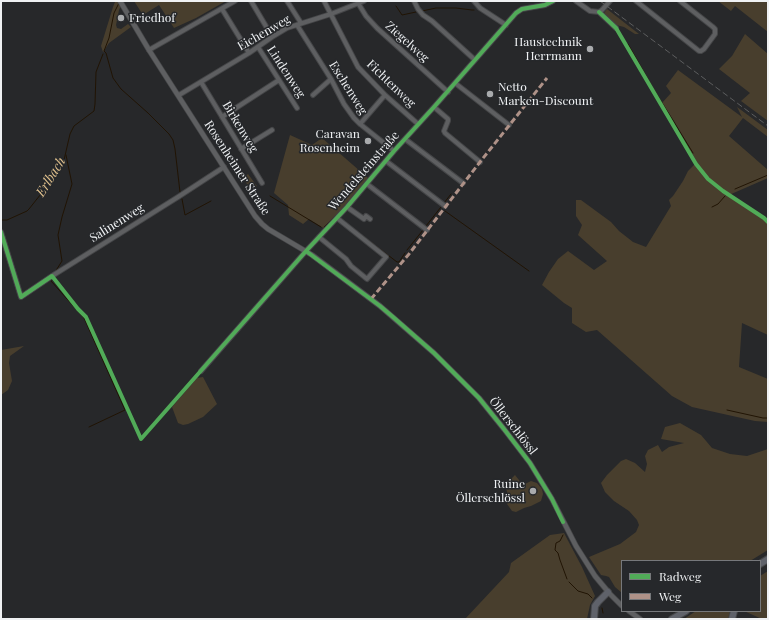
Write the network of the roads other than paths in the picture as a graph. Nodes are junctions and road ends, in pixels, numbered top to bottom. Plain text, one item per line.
1 (235, 1) edge
2 (251, 1) edge
3 (287, 1) edge
4 (324, 1) edge
5 (364, 1) edge
6 (414, 1) edge
7 (474, 1) edge
8 (553, 1) edge
9 (576, 1) edge
10 (610, 1) edge
11 (636, 1) edge
12 (680, 1) edge
13 (121, 2) edge
14 (358, 3) junction
15 (222, 9) junction
16 (599, 12) junction
17 (331, 14) junction
18 (299, 24) junction
19 (506, 25) junction
20 (267, 28) dead end
21 (616, 28) dead end
22 (258, 47) junction
23 (149, 50) junction
24 (249, 53) junction
25 (475, 60) junction
26 (331, 79) junction
27 (279, 80) junction
28 (201, 82) junction
29 (455, 83) junction
30 (448, 92) junction
31 (179, 95) junction
32 (313, 95) dead end
33 (385, 95) junction
34 (434, 107) junction
35 (297, 108) dead end
36 (222, 117) junction
37 (360, 124) junction
38 (418, 124) junction
39 (510, 125) dead end
40 (272, 130) dead end
41 (405, 139) junction
42 (241, 149) junction
43 (394, 151) junction
44 (386, 161) junction
45 (480, 162) dead end
46 (224, 167) junction
47 (262, 183) dead end
48 (463, 183) dead end
49 (367, 184) junction
50 (445, 206) dead end
51 (347, 207) junction
52 (337, 218) junction
53 (370, 219) dead end
54 (427, 230) dead end
55 (1, 232) edge
56 (319, 237) junction
57 (306, 251) junction
58 (434, 353) joint
59 (201, 371) dead end
60 (608, 592) junction
61 (621, 605) edge
62 (630, 612) edge
63 (684, 612) edge
64 (594, 619) edge
65 (640, 619) edge
66 (672, 619) edge

1 - 15 street
2 - 20 street
3 - 18 street, Eschenweg
4 - 17 street, Fichtenweg
5 - 14 street, Eichenweg
6 - 25 street
7 - 19 street
8 - 19 street, Wendelsteinstraße
9 - 16 street
10 - 16 street
11 - 12 street
13 - 23 street, Rosenheimer Straße
14 - 17 street, Eichenweg
14 - 30 street, Ziegelweg
15 - 23 street
15 - 24 street, Lindenweg
16 - 21 street
17 - 18 street, Eichenweg
17 - 33 street, Fichtenweg
18 - 22 street, Eichenweg
18 - 26 street, Eschenweg
19 - 25 street, Wendelsteinstraße
22 - 24 street, Eichenweg
22 - 27 street, Lindenweg
23 - 31 street, Rosenheimer Straße
24 - 28 street, Eichenweg
25 - 29 street, Wendelsteinstraße
26 - 32 street
26 - 37 street, Eschenweg
27 - 35 street, Lindenweg
27 - 36 street
28 - 31 street, Eichenweg
28 - 36 street, Birkenweg
29 - 30 street, Wendelsteinstraße
29 - 39 street
30 - 34 street, Wendelsteinstraße
31 - 46 street, Rosenheimer Straße
33 - 37 street
33 - 38 street, Fichtenweg
34 - 38 street, Wendelsteinstraße
34 - 45 street
36 - 42 street, Birkenweg
37 - 43 street, Eschenweg
38 - 41 street, Wendelsteinstraße
40 - 42 street
41 - 43 street, Wendelsteinstraße
41 - 48 street
42 - 47 street, Birkenweg
43 - 44 street, Wendelsteinstraße
44 - 49 street, Wendelsteinstraße
44 - 50 street
46 - 55 street, Salinenweg
46 - 57 street, Rosenheimer Straße
49 - 51 street, Wendelsteinstraße
49 - 54 street
51 - 52 street, Wendelsteinstraße
51 - 53 street
52 - 56 street, Wendelsteinstraße
52 - 56 street
56 - 57 street, Wendelsteinstraße
57 - 58 street, Rosenheimer Straße
57 - 59 street, Wendelsteinstraße
58 - 60 street, Öllerschlössl
60 - 61 street, Öllerschlössl
60 - 64 highway
62 - 65 street
63 - 66 highway

